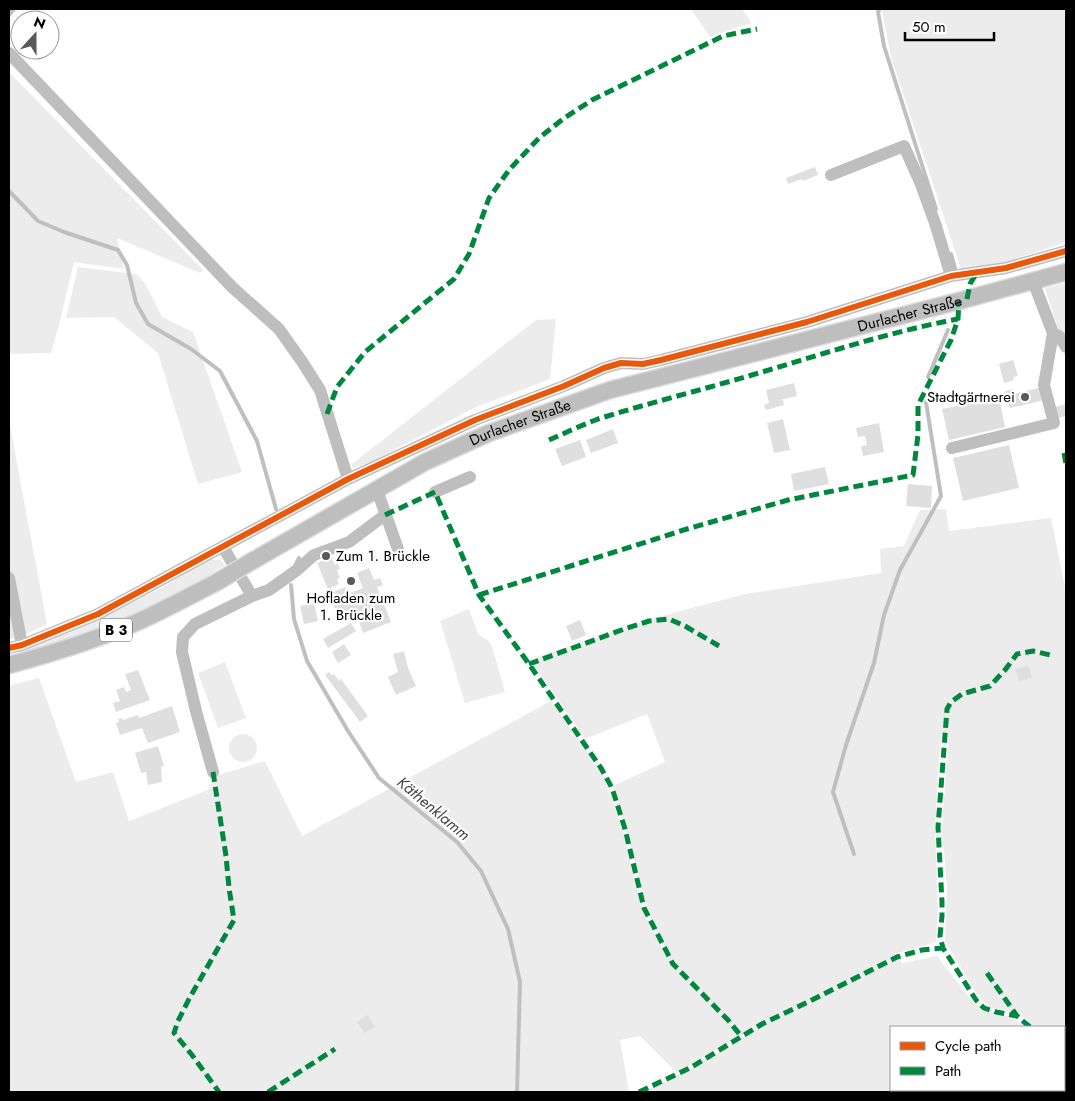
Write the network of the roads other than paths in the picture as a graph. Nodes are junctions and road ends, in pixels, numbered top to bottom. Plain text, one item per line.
1 (9, 53) edge
2 (831, 175) dead end
3 (1066, 251) edge
4 (1066, 272) edge
5 (951, 276) junction
6 (1033, 282) junction
7 (1053, 333) junction
8 (1066, 347) edge
9 (604, 368) junction
10 (610, 390) junction
11 (952, 448) dead end
12 (470, 477) dead end
13 (348, 479) junction
14 (377, 490) junction
15 (435, 492) dead end
16 (385, 515) junction
17 (223, 547) junction
18 (398, 549) dead end
19 (9, 578) edge
20 (252, 596) junction
21 (22, 645) junction
22 (9, 648) edge
23 (9, 664) edge
24 (213, 772) dead end

1 - 13 lane
2 - 5 lane
3 - 5 lane
4 - 6 main road, Durlacher Straße / B 3
5 - 9 lane
6 - 7 lane
6 - 10 main road, Durlacher Straße / B 3
7 - 8 lane
7 - 11 lane
9 - 10 lane
9 - 13 lane
10 - 14 main road, Durlacher Straße / B 3
12 - 15 lane
13 - 17 lane
14 - 16 lane
14 - 23 main road, Durlacher Straße / B 3, bridge
16 - 18 lane
16 - 20 lane
17 - 20 lane
17 - 21 lane
19 - 21 lane
20 - 24 lane
21 - 22 lane

